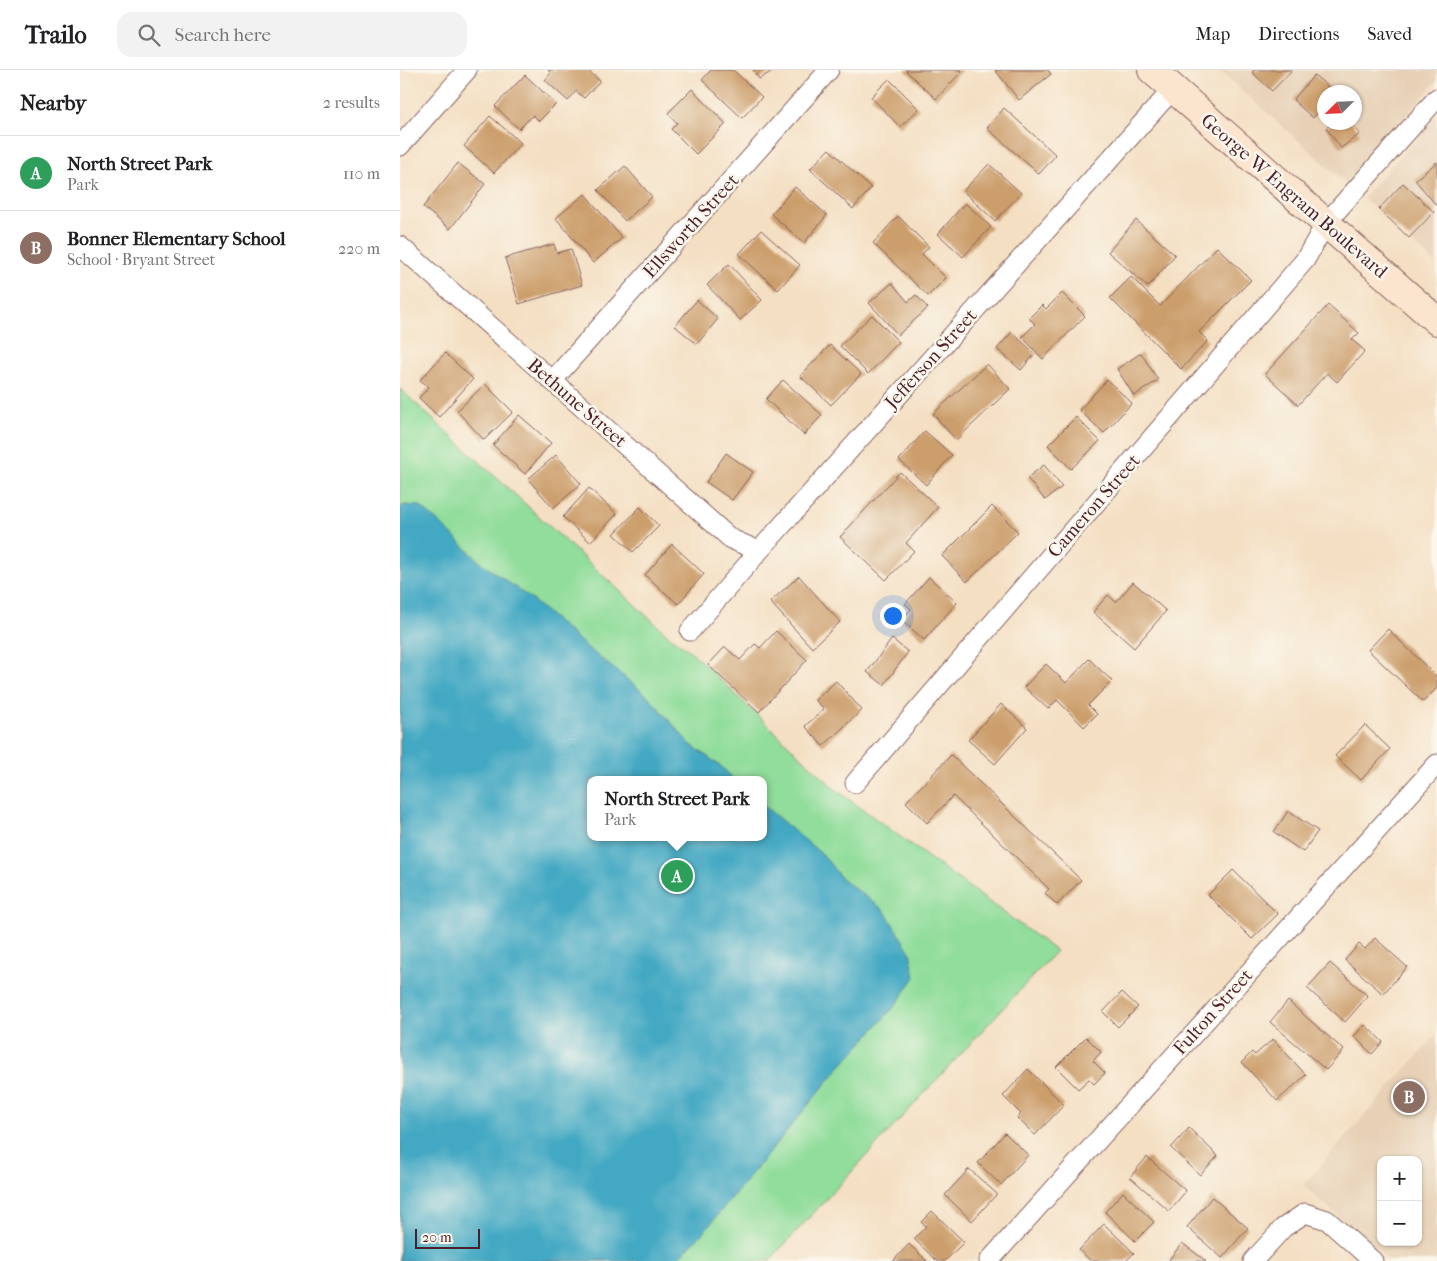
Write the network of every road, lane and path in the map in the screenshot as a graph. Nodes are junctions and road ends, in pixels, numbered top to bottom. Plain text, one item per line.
1 (467, 70) edge
2 (829, 70) edge
3 (1152, 70) edge
4 (1173, 89) junction
5 (1437, 98) edge
6 (400, 146) edge
7 (1326, 223) junction
8 (400, 246) edge
9 (1437, 321) edge
10 (552, 381) junction
11 (759, 551) junction
12 (690, 631) dead end
13 (1437, 764) edge
14 (854, 783) dead end
15 (989, 1261) edge
16 (1253, 1261) edge
17 (1373, 1261) edge

1 - 6 street
2 - 10 street, Ellsworth Street
3 - 4 main road, George W Engram Boulevard
4 - 7 main road, George W Engram Boulevard
4 - 11 street, Jefferson Street
5 - 7 street, Cameron Street
7 - 9 main road, George W Engram Boulevard
7 - 14 street, Cameron Street
8 - 10 street, Bethune Street
10 - 11 street, Bethune Street
11 - 12 street, Jefferson Street
13 - 15 street, Fulton Street
16 - 17 street

